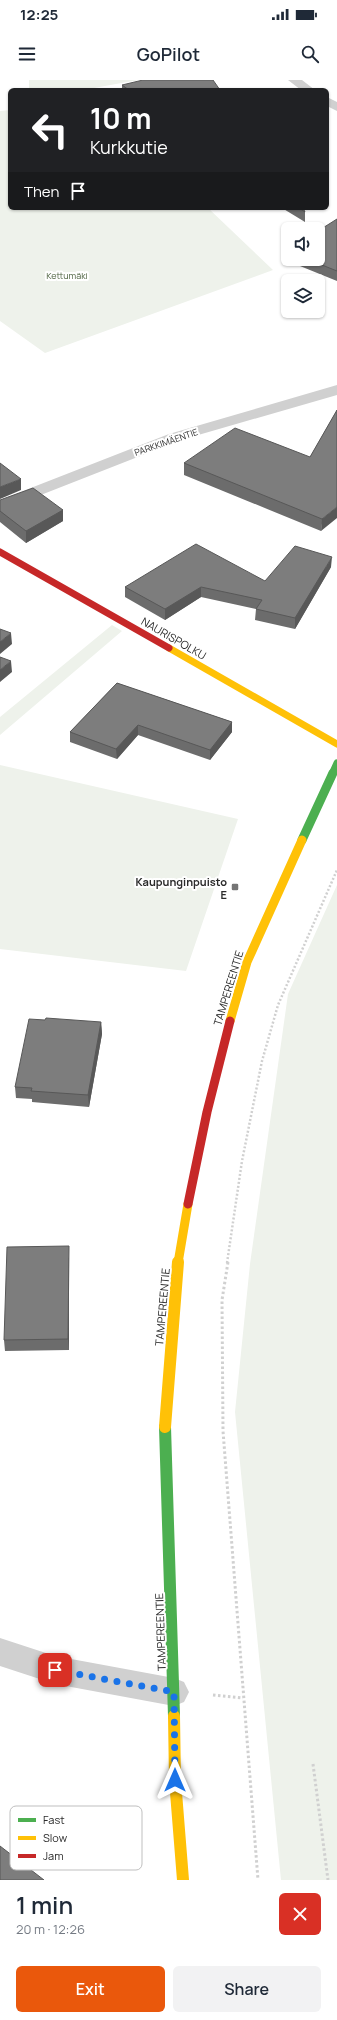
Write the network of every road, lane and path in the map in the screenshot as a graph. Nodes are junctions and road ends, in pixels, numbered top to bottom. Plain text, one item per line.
1 (294, 80) edge
2 (306, 88) edge
3 (337, 390) edge
4 (0, 506) edge
5 (0, 552) edge
6 (337, 744) edge
7 (337, 763) edge
8 (337, 870) edge
9 (0, 1652) edge
10 (174, 1692) junction
11 (314, 1764) dead end
12 (183, 1880) edge
13 (258, 1880) edge
14 (328, 1880) edge

1 - 2 street
3 - 4 street, PARKKIMÄENTIE
5 - 6 main road, NAURISPOLKU
7 - 10 main road, TAMPEREENTIE
8 - 13 path
9 - 10 street
10 - 12 main road, TAMPEREENTIE
11 - 14 path

